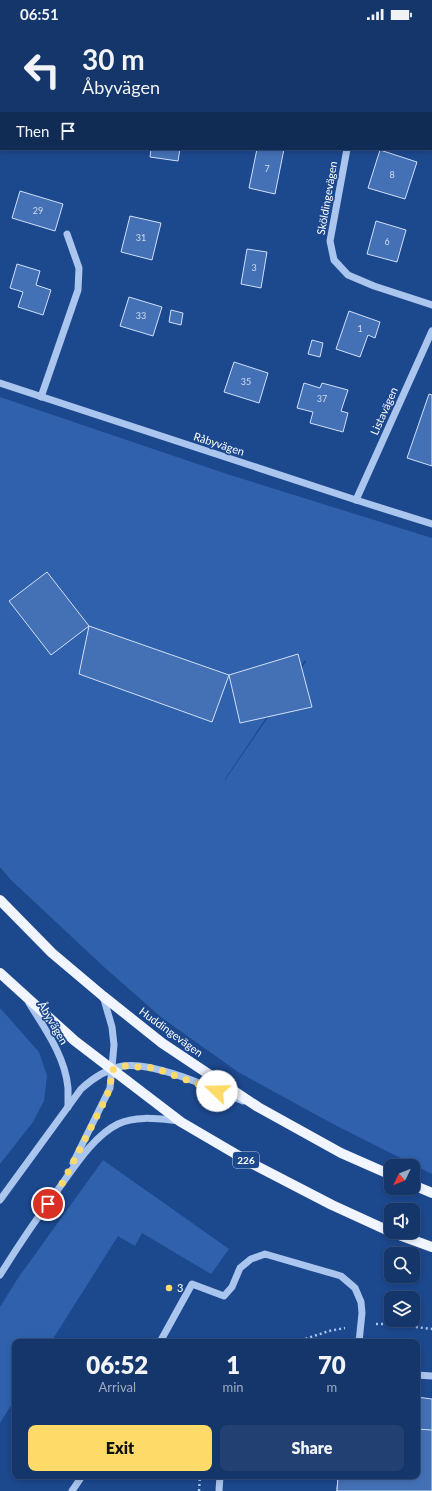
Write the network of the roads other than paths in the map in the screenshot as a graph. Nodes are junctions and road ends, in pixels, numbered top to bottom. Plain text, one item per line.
1 (347, 150) edge
2 (68, 234) dead end
3 (432, 305) edge
4 (432, 331) edge
5 (0, 383) edge
6 (41, 397) junction
7 (356, 500) junction
8 (432, 524) edge
9 (0, 900) edge
10 (0, 973) edge
11 (103, 996) junction
12 (26, 997) junction
13 (112, 1070) junction
14 (258, 1106) junction
15 (68, 1107) junction
16 (181, 1122) junction
17 (384, 1173) edge
18 (63, 1182) junction
19 (420, 1188) edge
20 (432, 1193) edge
21 (0, 1200) edge
22 (384, 1229) edge
23 (410, 1239) edge
24 (432, 1247) edge
25 (0, 1274) edge
26 (162, 1339) edge
27 (359, 1339) edge
28 (420, 1375) edge
29 (432, 1376) edge
30 (80, 1479) edge
31 (220, 1479) edge
32 (72, 1491) edge
33 (219, 1491) edge

1 - 3 street, Sköldingevägen
2 - 6 street
4 - 7 street, Listavägen
5 - 6 street, Råbyvägen
6 - 7 street, Råbyvägen
7 - 8 street, Råbyvägen
9 - 11 main road, Huddingevägen
10 - 12 main road, 226
11 - 13 street
11 - 14 main road, Huddingevägen
12 - 13 main road, 226
12 - 15 street, Åbyvägen
13 - 14 street
13 - 15 street
13 - 16 main road, 226
13 - 18 street
14 - 17 main road, Huddingevägen
15 - 21 street
16 - 18 street
16 - 22 main road, 226
18 - 25 street
19 - 20 main road
23 - 24 main road, 226
26 - 27 street
28 - 29 street
30 - 32 street
31 - 33 street

